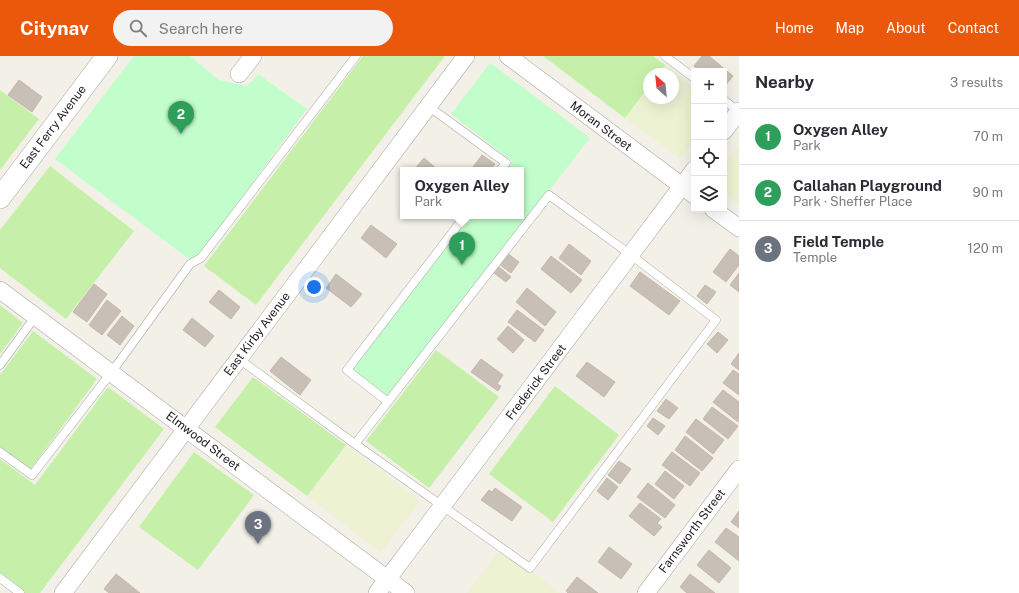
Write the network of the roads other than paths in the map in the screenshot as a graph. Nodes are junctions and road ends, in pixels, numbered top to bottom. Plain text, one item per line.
1 (107, 56) edge
2 (253, 56) edge
3 (356, 56) edge
4 (466, 56) edge
5 (508, 56) edge
6 (665, 56) edge
7 (239, 74) dead end
8 (691, 76) edge
9 (727, 102) edge
10 (428, 106) junction
11 (739, 111) edge
12 (727, 127) edge
13 (503, 167) edge
14 (692, 176) edge
15 (688, 191) edge
16 (0, 198) edge
17 (717, 212) edge
18 (463, 219) edge
19 (739, 228) edge
20 (631, 255) junction
21 (0, 290) edge
22 (35, 317) junction
23 (239, 359) junction
24 (0, 365) edge
25 (111, 373) junction
26 (388, 402) junction
27 (186, 429) junction
28 (355, 444) junction
29 (0, 452) edge
30 (739, 469) edge
31 (443, 506) junction
32 (0, 578) edge
33 (388, 579) junction
34 (20, 593) edge
35 (63, 593) edge
36 (377, 593) edge
37 (406, 593) edge
38 (646, 593) edge

1 - 16 street, East Ferry Avenue
2 - 7 street
3 - 25 lane
4 - 10 street, East Kirby Avenue
5 - 15 street, Moran Street
6 - 8 lane
9 - 11 lane
10 - 13 lane
10 - 23 street, East Kirby Avenue
11 - 12 street
14 - 15 street, Frederick Street
15 - 20 street, Frederick Street
17 - 19 street
18 - 26 lane
20 - 26 lane
20 - 31 street, Frederick Street
20 - 31 lane
21 - 22 street, Elmwood Street
22 - 24 lane
22 - 25 street, Elmwood Street
23 - 27 street, East Kirby Avenue
23 - 28 lane
25 - 27 street, Elmwood Street
25 - 29 lane
26 - 28 lane
27 - 33 street, Elmwood Street
27 - 35 street, East Kirby Avenue
28 - 31 lane
30 - 38 street, Farnsworth Street
31 - 33 street, Frederick Street
32 - 34 lane
33 - 36 street, Frederick Street
33 - 37 street, Elmwood Street

